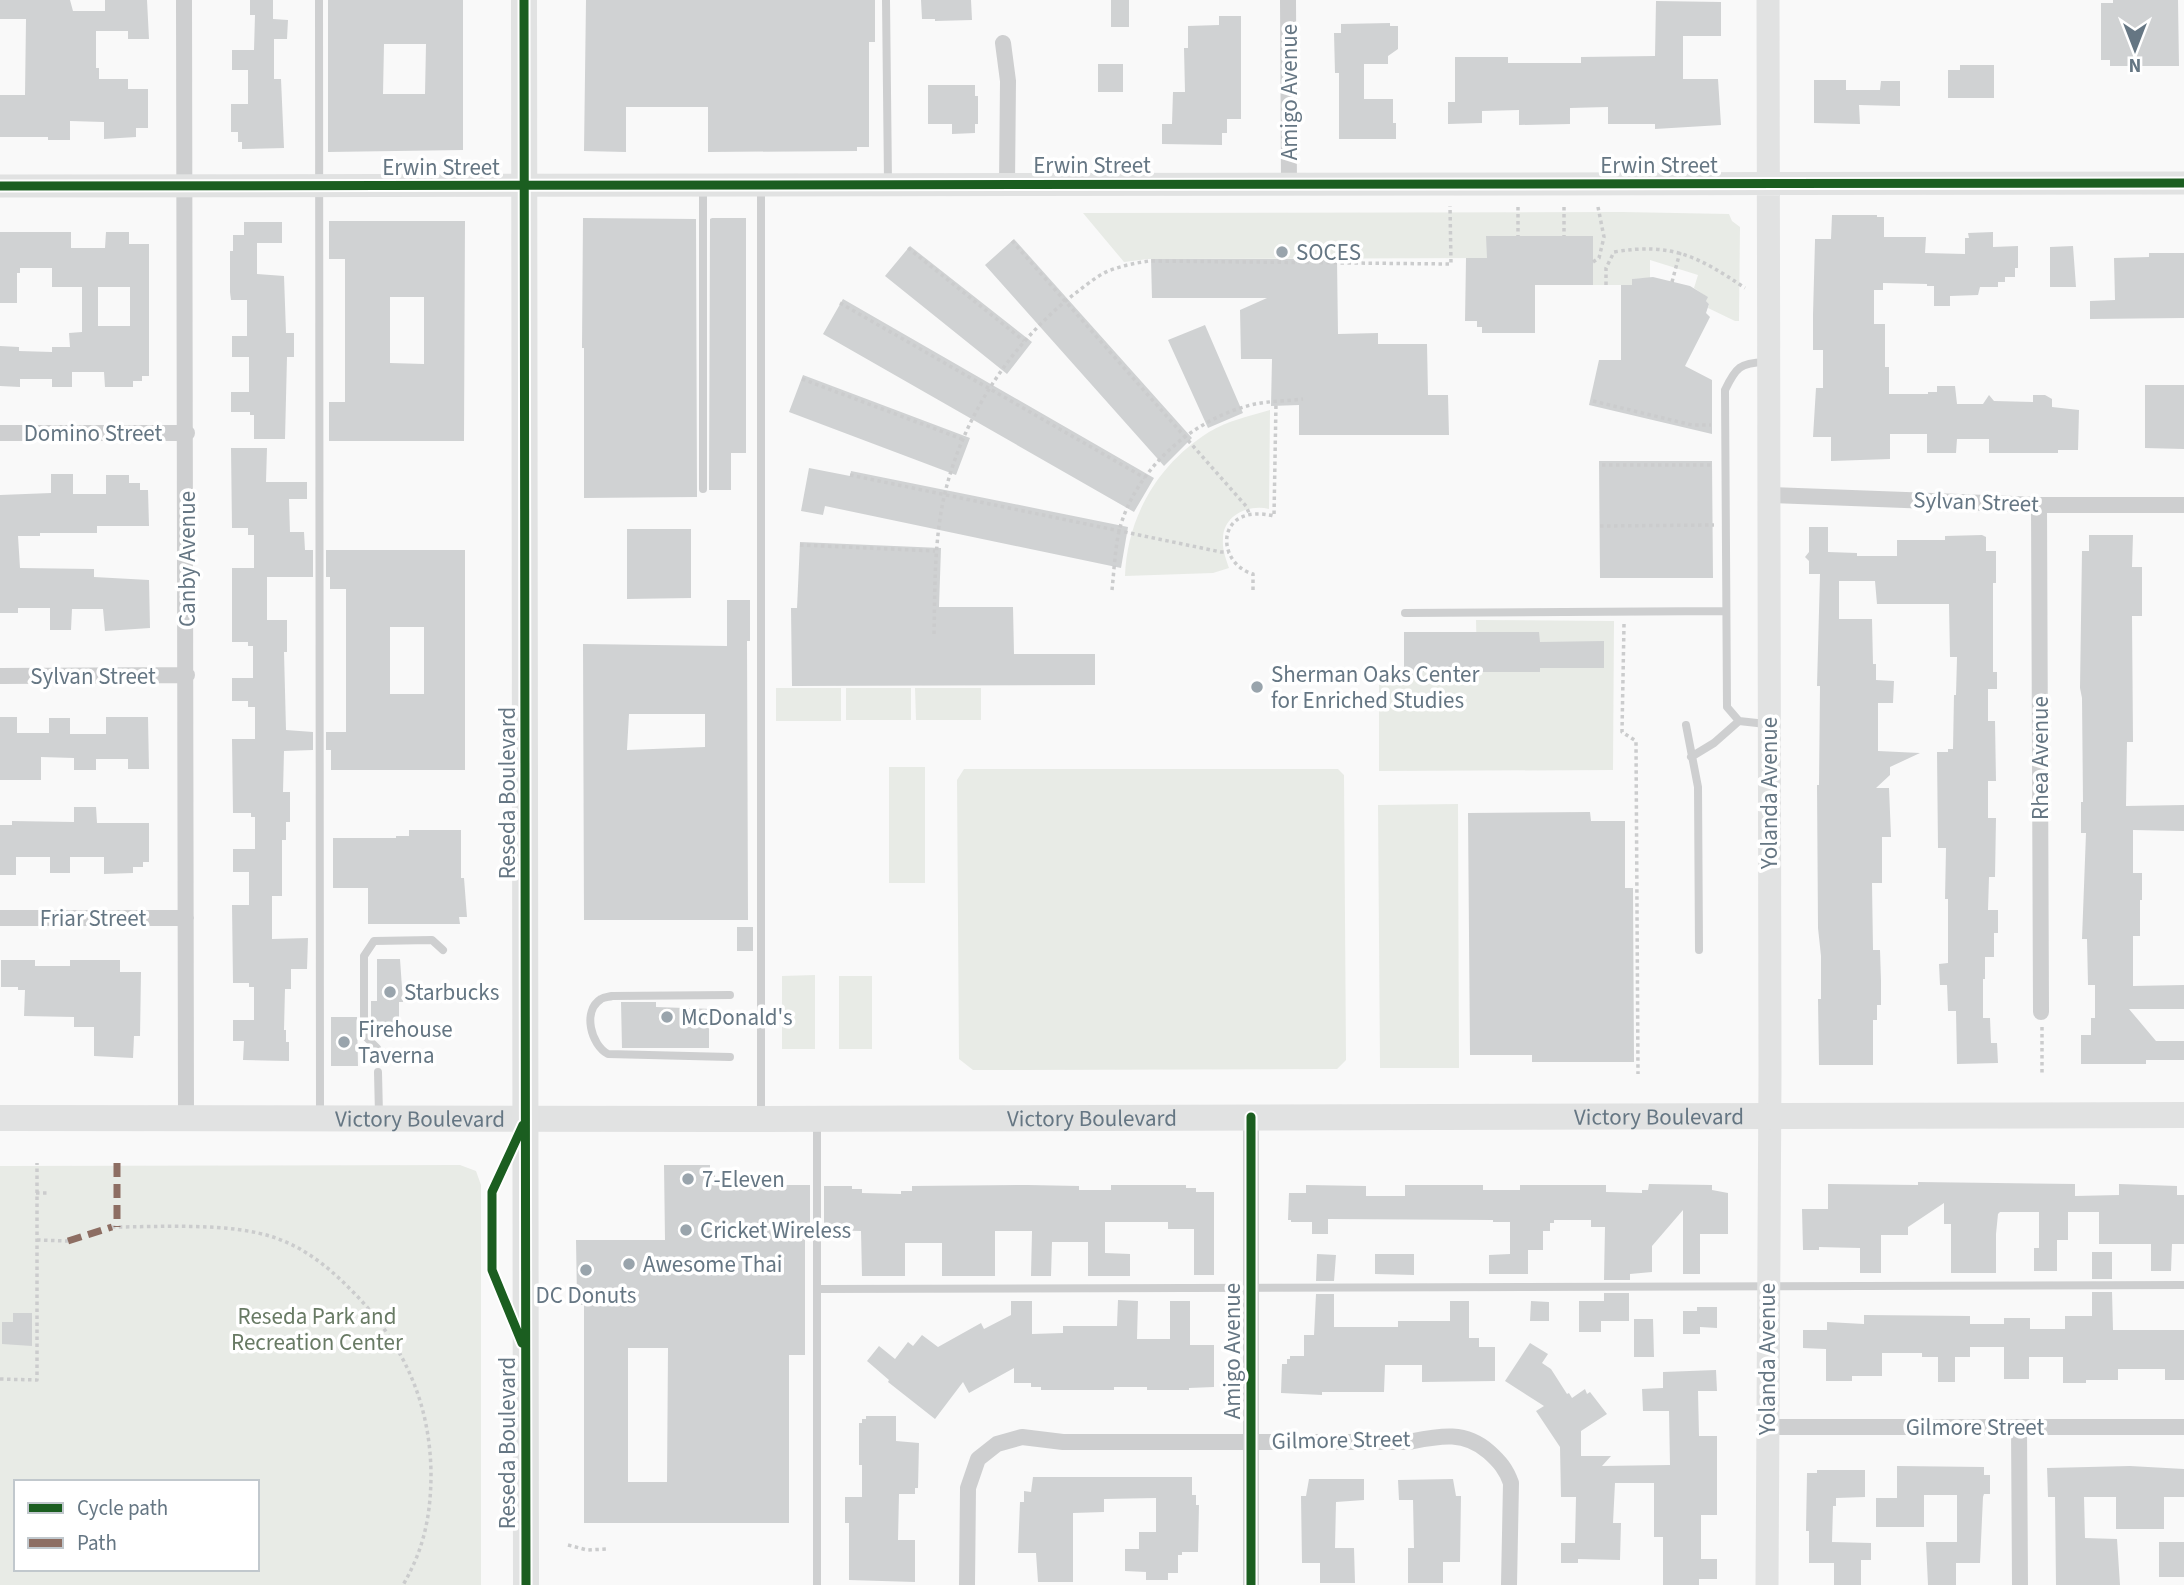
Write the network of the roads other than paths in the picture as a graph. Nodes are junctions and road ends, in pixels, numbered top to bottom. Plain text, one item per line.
1 (184, 0) edge
2 (319, 0) edge
3 (524, 0) edge
4 (886, 0) edge
5 (1288, 0) edge
6 (1768, 0) edge
7 (1003, 43) dead end
8 (2184, 183) edge
9 (1007, 184) junction
10 (1289, 184) junction
11 (888, 185) junction
12 (1769, 185) junction
13 (186, 186) junction
14 (525, 186) junction
15 (704, 186) junction
16 (761, 186) junction
17 (0, 187) edge
18 (319, 187) junction
19 (1769, 362) junction
20 (0, 433) edge
21 (187, 433) junction
22 (703, 489) dead end
23 (1769, 495) junction
24 (2039, 505) junction
25 (2184, 505) edge
26 (1726, 611) junction
27 (1405, 613) dead end
28 (187, 675) junction
29 (0, 676) edge
30 (1740, 721) junction
31 (1769, 724) junction
32 (1686, 725) dead end
33 (1691, 757) junction
34 (0, 918) edge
35 (186, 918) junction
36 (443, 950) dead end
37 (1699, 950) dead end
38 (730, 995) dead end
39 (2041, 1012) road end
40 (377, 1048) dead end
41 (730, 1057) dead end
42 (378, 1072) dead end
43 (2184, 1115) edge
44 (1769, 1116) junction
45 (320, 1117) junction
46 (1251, 1117) junction
47 (0, 1118) edge
48 (186, 1118) junction
49 (379, 1118) junction
50 (526, 1118) junction
51 (817, 1118) junction
52 (761, 1119) junction
53 (2184, 1285) edge
54 (1767, 1287) junction
55 (1252, 1288) junction
56 (818, 1289) junction
57 (1766, 1427) junction
58 (2019, 1427) junction
59 (2184, 1427) edge
60 (1251, 1441) junction
61 (526, 1585) edge
62 (817, 1585) edge
63 (967, 1585) edge
64 (1251, 1585) edge
65 (1509, 1585) edge
66 (1767, 1585) edge
67 (2020, 1585) edge

1 - 13 street, Canby Avenue
2 - 18 lane
3 - 14 main road, Reseda Boulevard
4 - 11 lane
5 - 10 street, Amigo Avenue
6 - 12 street, Yolanda Avenue
7 - 9 street
8 - 12 street, Erwin Street
9 - 10 street, Erwin Street
9 - 11 street, Erwin Street
10 - 12 street, Erwin Street
11 - 16 street, Erwin Street
12 - 19 street, Yolanda Avenue
13 - 17 street, Erwin Street
13 - 18 street, Erwin Street
13 - 21 street, Canby Avenue
14 - 15 street, Erwin Street
14 - 18 street, Erwin Street
14 - 50 main road, Reseda Boulevard
15 - 16 street, Erwin Street
15 - 22 lane
16 - 52 lane
18 - 45 lane
19 - 23 street, Yolanda Avenue
19 - 26 lane
20 - 21 street, Domino Street
21 - 28 street, Canby Avenue
23 - 24 street, Sylvan Street
23 - 31 street, Yolanda Avenue
24 - 25 street, Sylvan Street
24 - 39 street, Rhea Avenue
26 - 27 lane
26 - 30 lane
28 - 29 street, Sylvan Street
28 - 35 street, Canby Avenue
30 - 31 lane
30 - 33 lane
31 - 44 street, Yolanda Avenue
32 - 33 lane
33 - 37 lane
34 - 35 street, Friar Street
35 - 48 street, Canby Avenue
36 - 40 lane
38 - 41 lane
42 - 49 lane
43 - 44 main road, Victory Boulevard
44 - 46 main road, Victory Boulevard
44 - 54 street, Yolanda Avenue
45 - 48 main road, Victory Boulevard
45 - 49 main road, Victory Boulevard
46 - 51 main road, Victory Boulevard
46 - 55 street, Amigo Avenue
47 - 48 main road, Victory Boulevard
49 - 50 main road, Victory Boulevard
50 - 52 main road, Victory Boulevard
50 - 61 main road, Reseda Boulevard
51 - 52 main road, Victory Boulevard
51 - 56 lane
53 - 54 lane
54 - 55 lane
54 - 57 street, Yolanda Avenue
55 - 56 lane
55 - 60 street, Amigo Avenue
56 - 62 lane
57 - 58 street, Gilmore Street
57 - 66 street, Yolanda Avenue
58 - 59 street, Gilmore Street
58 - 67 street
60 - 63 street, Gilmore Street
60 - 64 street, Amigo Avenue
60 - 65 street, Gilmore Street

